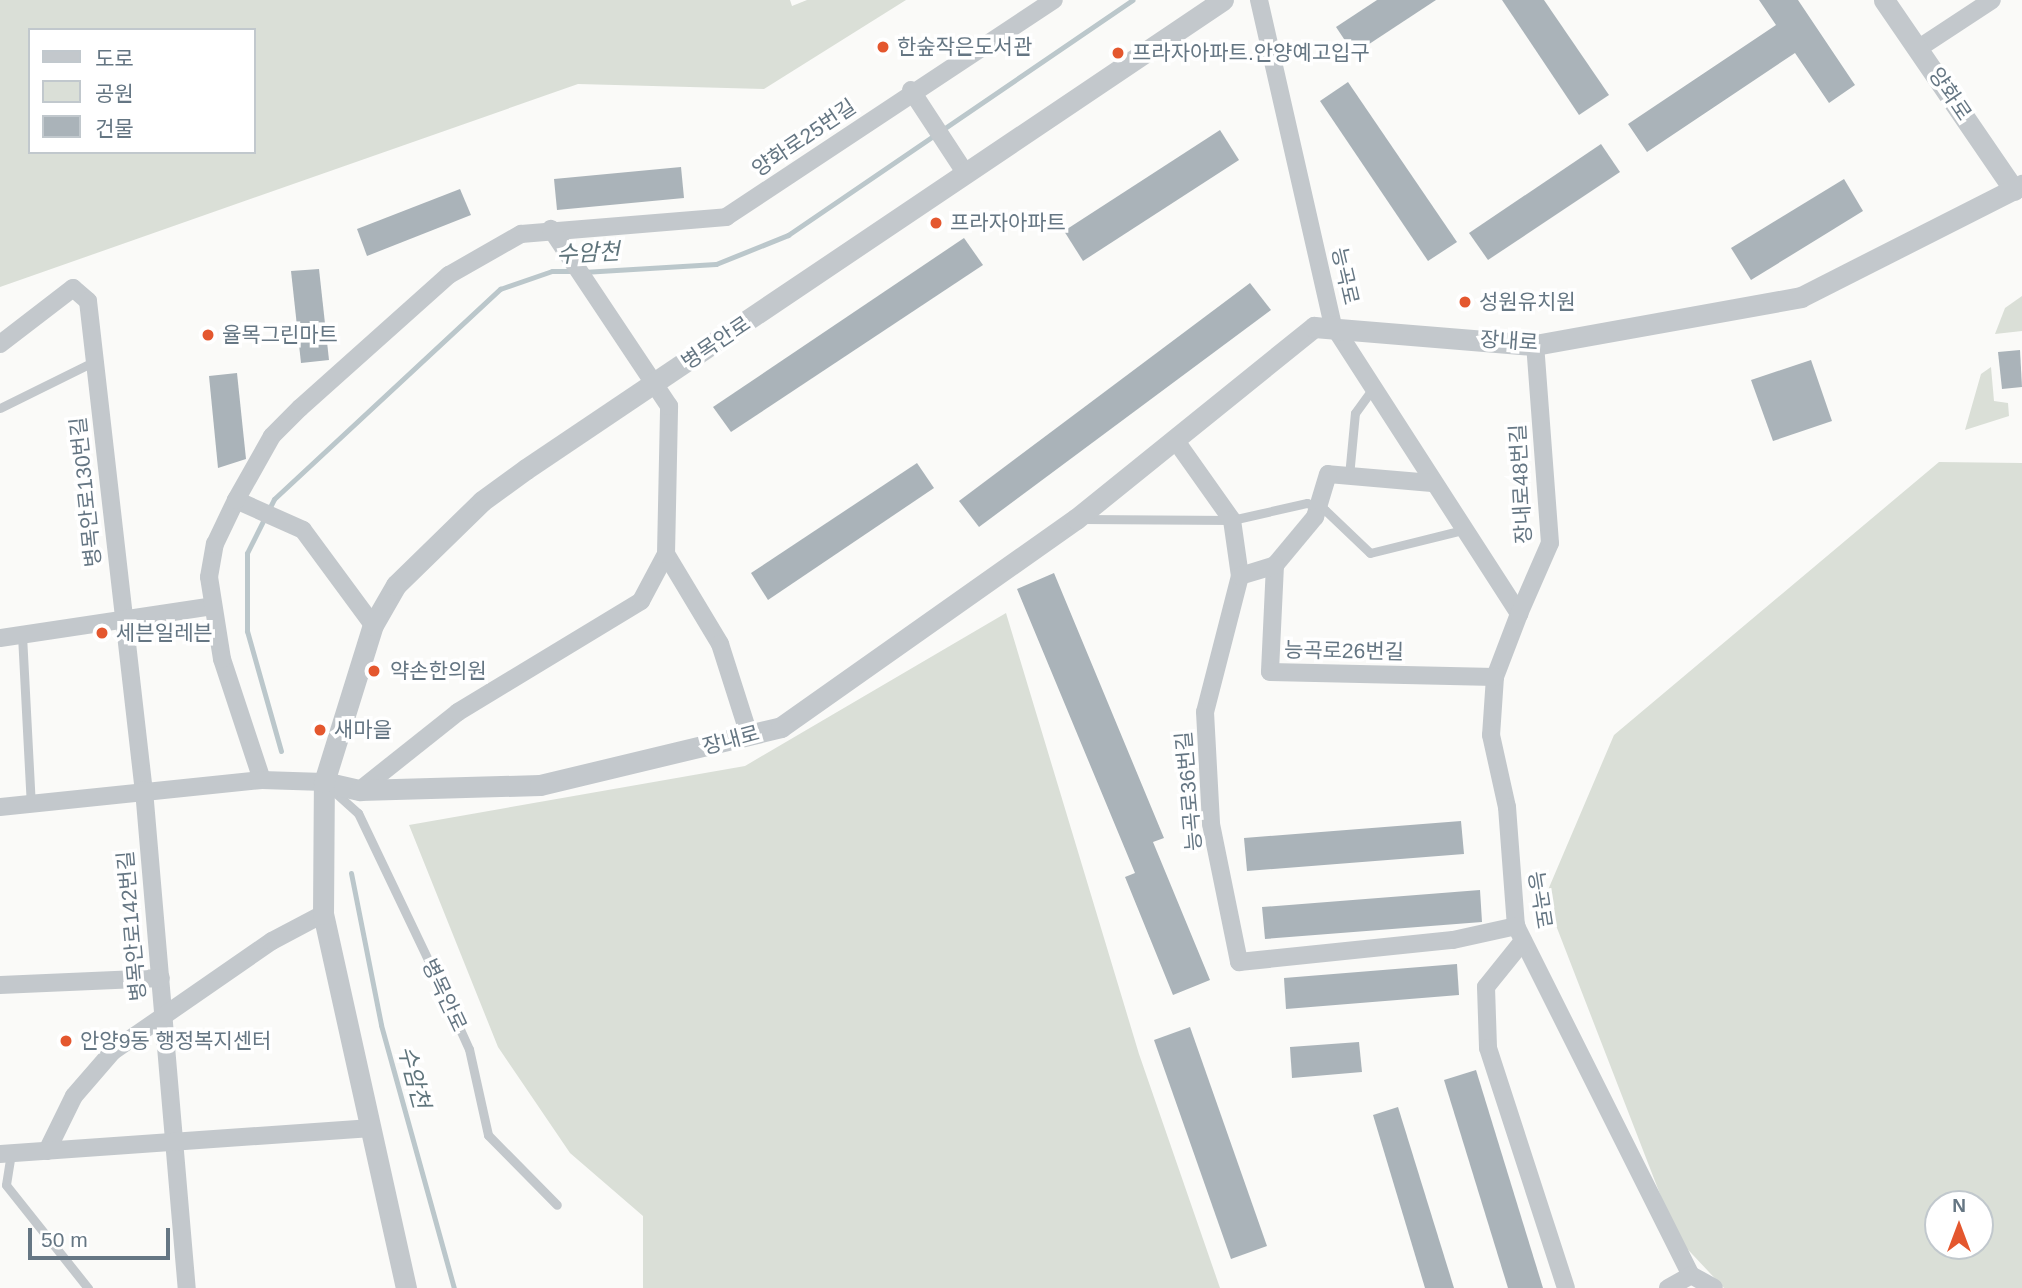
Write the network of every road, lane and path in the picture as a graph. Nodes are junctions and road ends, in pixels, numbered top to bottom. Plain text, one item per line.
1 (1054, 0) edge
2 (1223, 0) edge
3 (1259, 0) edge
4 (1884, 0) edge
5 (1992, 0) edge
6 (1919, 48) junction
7 (911, 90) junction
8 (966, 174) junction
9 (2018, 188) edge
10 (551, 229) junction
11 (1333, 324) junction
12 (0, 344) edge
13 (1535, 345) junction
14 (95, 361) junction
15 (655, 385) junction
16 (1373, 388) junction
17 (0, 408) edge
18 (1176, 441) junction
19 (1349, 476) junction
20 (1432, 483) junction
21 (241, 503) junction
22 (1317, 506) junction
23 (1076, 519) junction
24 (1232, 520) junction
25 (1464, 530) junction
26 (666, 554) junction
27 (1275, 565) junction
28 (1240, 576) junction
29 (213, 606) junction
30 (1519, 614) junction
31 (123, 617) junction
32 (373, 625) junction
33 (22, 635) junction
34 (0, 638) edge
35 (1495, 677) junction
36 (749, 735) junction
37 (262, 780) junction
38 (324, 782) junction
39 (144, 790) junction
40 (360, 790) junction
41 (31, 805) junction
42 (0, 807) edge
43 (323, 914) junction
44 (1520, 934) junction
45 (161, 978) junction
46 (0, 985) edge
47 (162, 1016) junction
48 (368, 1128) junction
49 (174, 1142) junction
50 (47, 1151) junction
51 (6, 1154) edge
52 (557, 1205) dead end
53 (1692, 1275) junction
54 (88, 1288) edge
55 (187, 1288) edge
56 (405, 1288) edge
57 (1566, 1288) edge
58 (1668, 1288) edge
59 (1714, 1288) edge

1 - 7 street, 양화로25번길
2 - 8 street, 병목안로
3 - 11 street, 능곡로
4 - 6 street, 양화로
5 - 6 street
6 - 9 street, 양화로
7 - 8 street
7 - 10 street, 양화로25번길
8 - 15 street, 병목안로
9 - 13 street, 장내로
10 - 15 street
10 - 21 street, 양화로25번길
11 - 13 street, 장내로
11 - 16 street, 능곡로
11 - 18 street, 장내로
12 - 14 street, 병목안로130번길
13 - 30 street, 장내로48번길
14 - 17 lane
14 - 31 street, 병목안로130번길
15 - 26 street
15 - 32 street, 병목안로
16 - 19 lane
16 - 20 street, 능곡로
18 - 23 street, 장내로
18 - 24 street, 능곡로36번길
19 - 20 street
19 - 22 street
20 - 25 street, 능곡로
21 - 29 street, 양화로25번길
21 - 32 street
22 - 24 lane
22 - 25 lane
22 - 27 street
23 - 24 lane
23 - 36 street, 장내로
24 - 28 street, 능곡로36번길
25 - 30 street, 능곡로
26 - 36 street
26 - 40 street
27 - 28 street
27 - 35 street, 능곡로26번길
28 - 44 street, 능곡로36번길
29 - 31 street
29 - 37 street, 양화로25번길
30 - 35 street, 능곡로
31 - 33 street
31 - 39 street, 병목안로130번길
32 - 38 street, 병목안로
33 - 34 street
33 - 41 lane
35 - 44 street, 능곡로
36 - 40 street, 장내로
37 - 38 street
37 - 39 street
38 - 40 street, 장내로
38 - 43 street, 병목안로
38 - 52 lane, 병목안로
39 - 41 street
39 - 45 street, 병목안로142번길
41 - 42 street
43 - 47 street
43 - 48 street, 병목안로
44 - 53 street, 능곡로
44 - 57 street
45 - 46 street
45 - 47 street, 병목안로142번길
47 - 49 street, 병목안로142번길
47 - 50 street
48 - 49 street
48 - 56 street, 병목안로
49 - 50 street
49 - 55 street, 병목안로142번길
50 - 51 street
51 - 54 lane
53 - 58 street
53 - 59 street

